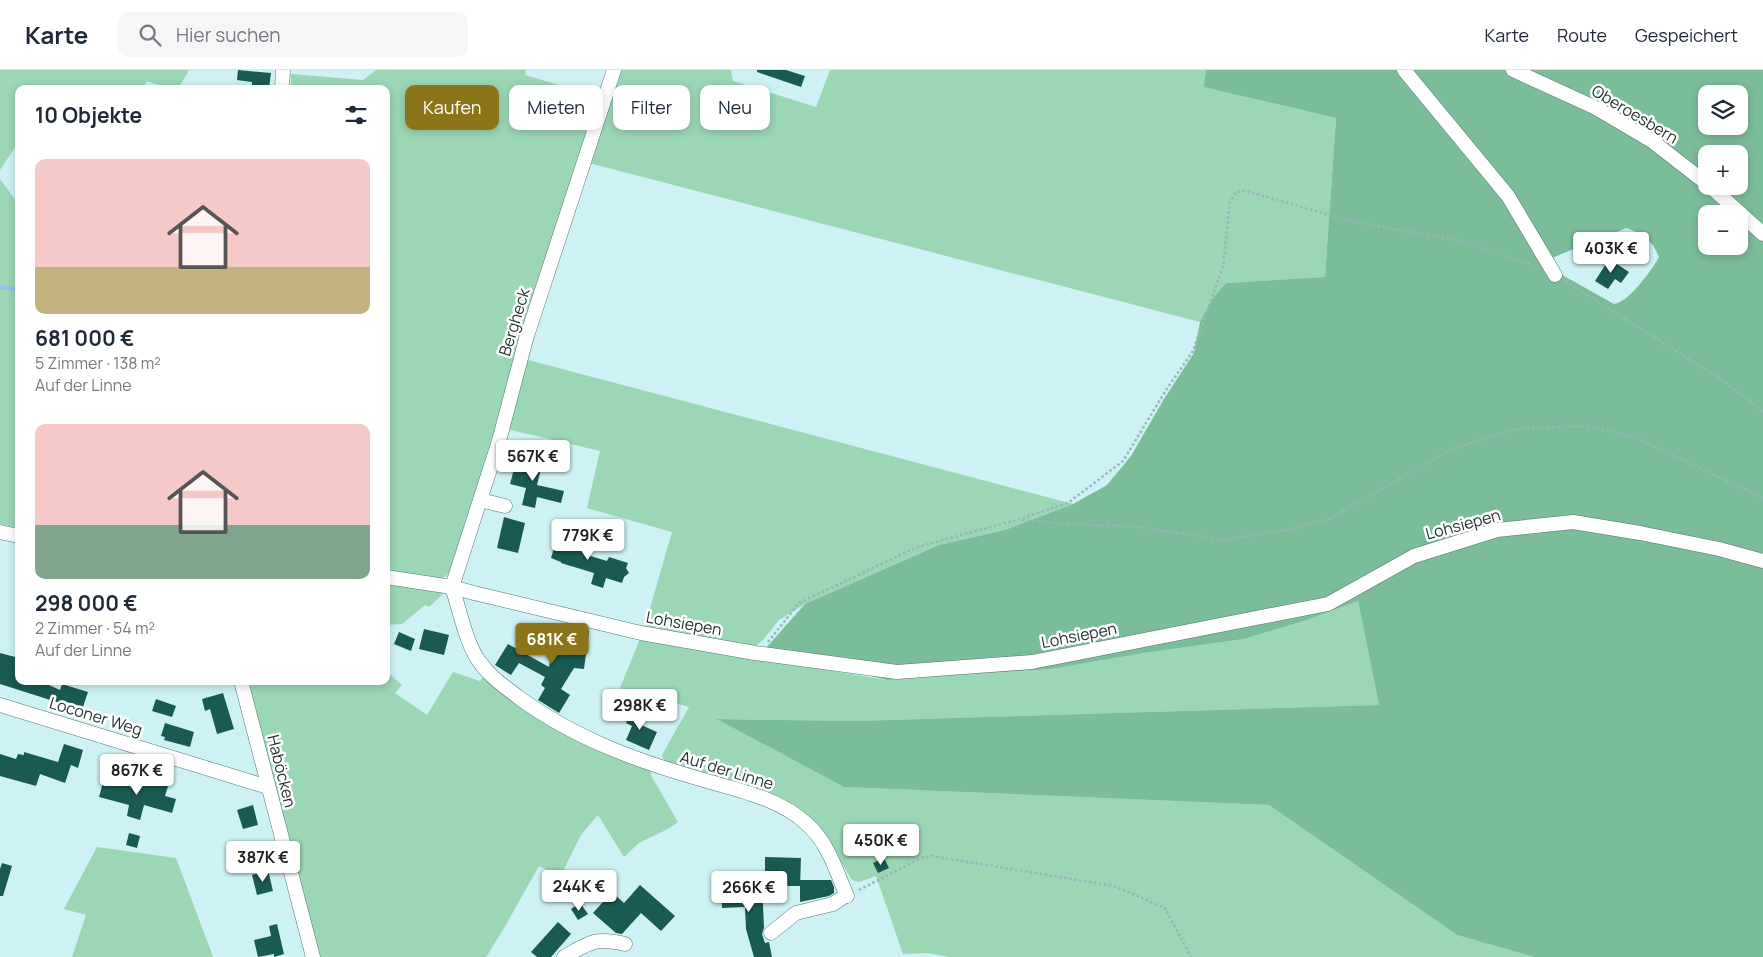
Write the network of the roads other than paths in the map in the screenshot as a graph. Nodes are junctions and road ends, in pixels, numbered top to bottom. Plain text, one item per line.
1 (283, 70) edge
2 (614, 70) edge
3 (1404, 70) edge
4 (1513, 70) edge
5 (282, 85) edge
6 (1698, 177) edge
7 (1720, 195) edge
8 (1763, 234) edge
9 (1555, 275) road end
10 (480, 500) junction
11 (505, 506) dead end
12 (0, 532) edge
13 (15, 535) edge
14 (1763, 561) edge
15 (390, 578) edge
16 (452, 587) junction
17 (243, 685) edge
18 (0, 705) edge
19 (268, 787) junction
20 (771, 933) dead end
21 (625, 944) dead end
22 (313, 957) edge
23 (564, 957) edge

1 - 5 street
2 - 10 street, Bergheck
3 - 9 street
4 - 6 street, Oberoesbern
7 - 8 street
10 - 11 street
10 - 16 street, Bergheck
12 - 13 street
14 - 16 street, Lohsiepen
15 - 16 street, Lohsiepen
16 - 20 street, Auf der Linne
17 - 19 street, Haböcken
18 - 19 street, Loconer Weg
19 - 22 street, Haböcken
21 - 23 street

